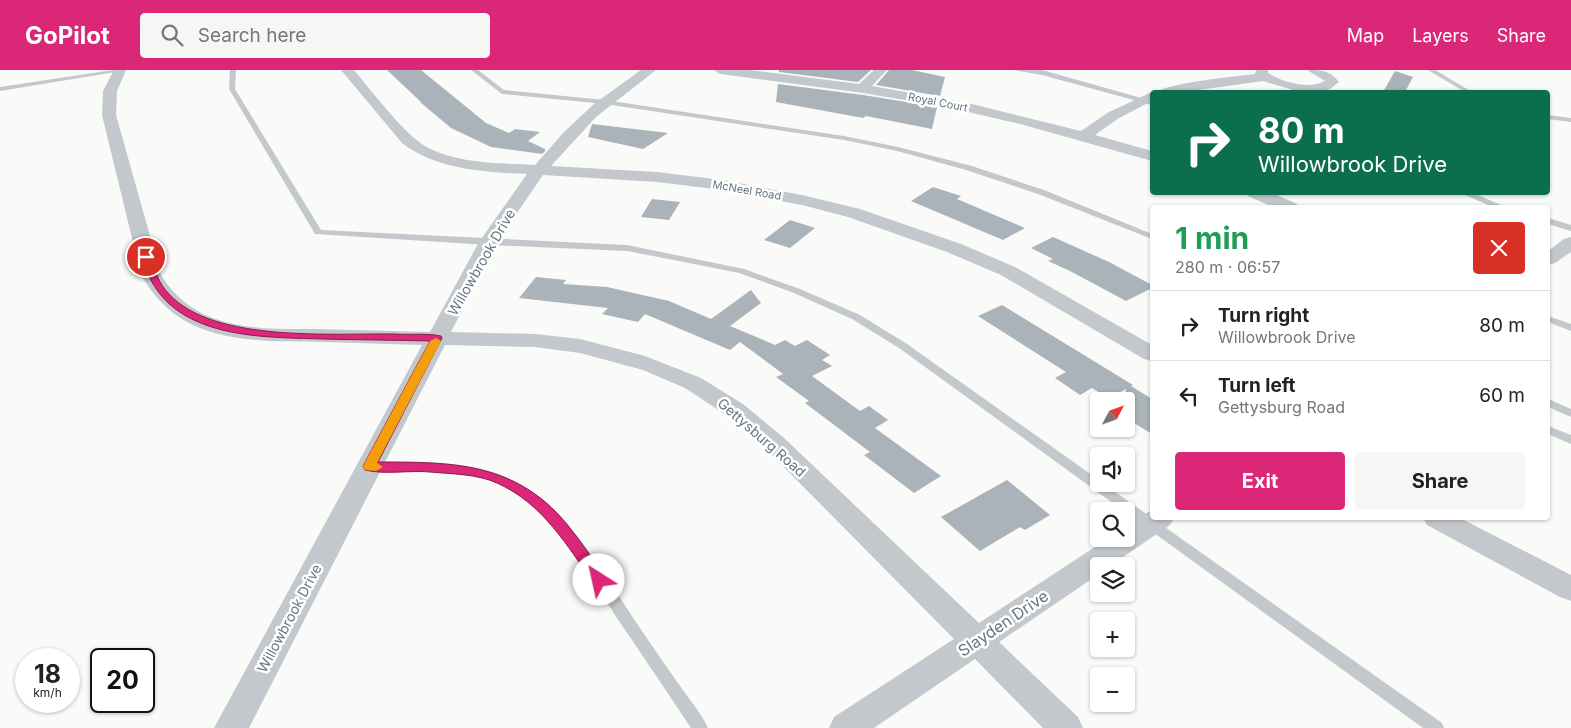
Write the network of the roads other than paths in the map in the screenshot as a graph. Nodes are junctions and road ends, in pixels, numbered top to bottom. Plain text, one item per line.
1 (121, 70) edge
2 (233, 70) edge
3 (347, 70) edge
4 (474, 70) edge
5 (650, 70) edge
6 (720, 70) edge
7 (881, 70) edge
8 (1016, 70) edge
9 (1313, 70) edge
10 (1430, 70) edge
11 (1040, 72) edge
12 (1264, 74) edge
13 (0, 89) edge
14 (862, 90) junction
15 (1175, 90) edge
16 (1465, 90) edge
17 (1149, 100) edge
18 (606, 102) junction
19 (1550, 117) edge
20 (1571, 120) edge
21 (1083, 136) junction
22 (1150, 155) edge
23 (539, 171) junction
24 (1261, 195) edge
25 (1467, 195) edge
26 (1284, 205) edge
27 (1495, 205) edge
28 (1550, 222) edge
29 (1571, 228) edge
30 (1150, 236) edge
31 (488, 242) junction
32 (1571, 243) edge
33 (1550, 258) edge
34 (1550, 320) edge
35 (1571, 328) edge
36 (437, 338) junction
37 (1150, 353) edge
38 (1550, 405) edge
39 (1571, 413) edge
40 (1550, 431) edge
41 (1571, 440) edge
42 (369, 466) junction
43 (1150, 517) edge
44 (1155, 520) edge
45 (1441, 520) edge
46 (1571, 589) edge
47 (977, 641) junction
48 (231, 728) edge
49 (700, 728) edge
50 (846, 728) edge
51 (1066, 728) edge
52 (1436, 728) edge

1 - 13 lane
1 - 36 street, Gettysburg Road
2 - 31 lane
3 - 23 street, McNeel Road
4 - 18 lane
5 - 18 street, Willowbrook Drive
6 - 14 street, Royal Court
7 - 14 street
8 - 11 lane
9 - 12 street
10 - 16 lane
11 - 17 lane
12 - 15 street
14 - 21 street, Royal Court
17 - 21 street
18 - 23 street, Willowbrook Drive
18 - 30 lane
19 - 20 lane
21 - 22 street, Royal Court
23 - 31 street, Willowbrook Drive
23 - 37 street, McNeel Road
24 - 26 street
25 - 27 lane
28 - 29 lane
31 - 36 street, Willowbrook Drive
31 - 43 lane
32 - 33 street
34 - 35 lane
36 - 42 street, Willowbrook Drive
36 - 47 street, Gettysburg Road
38 - 39 lane
40 - 41 lane
42 - 48 street, Willowbrook Drive
42 - 49 lane
44 - 47 street, Slayden Drive
44 - 52 lane
45 - 46 street
47 - 50 street, Slayden Drive
47 - 51 street, Gettysburg Road

